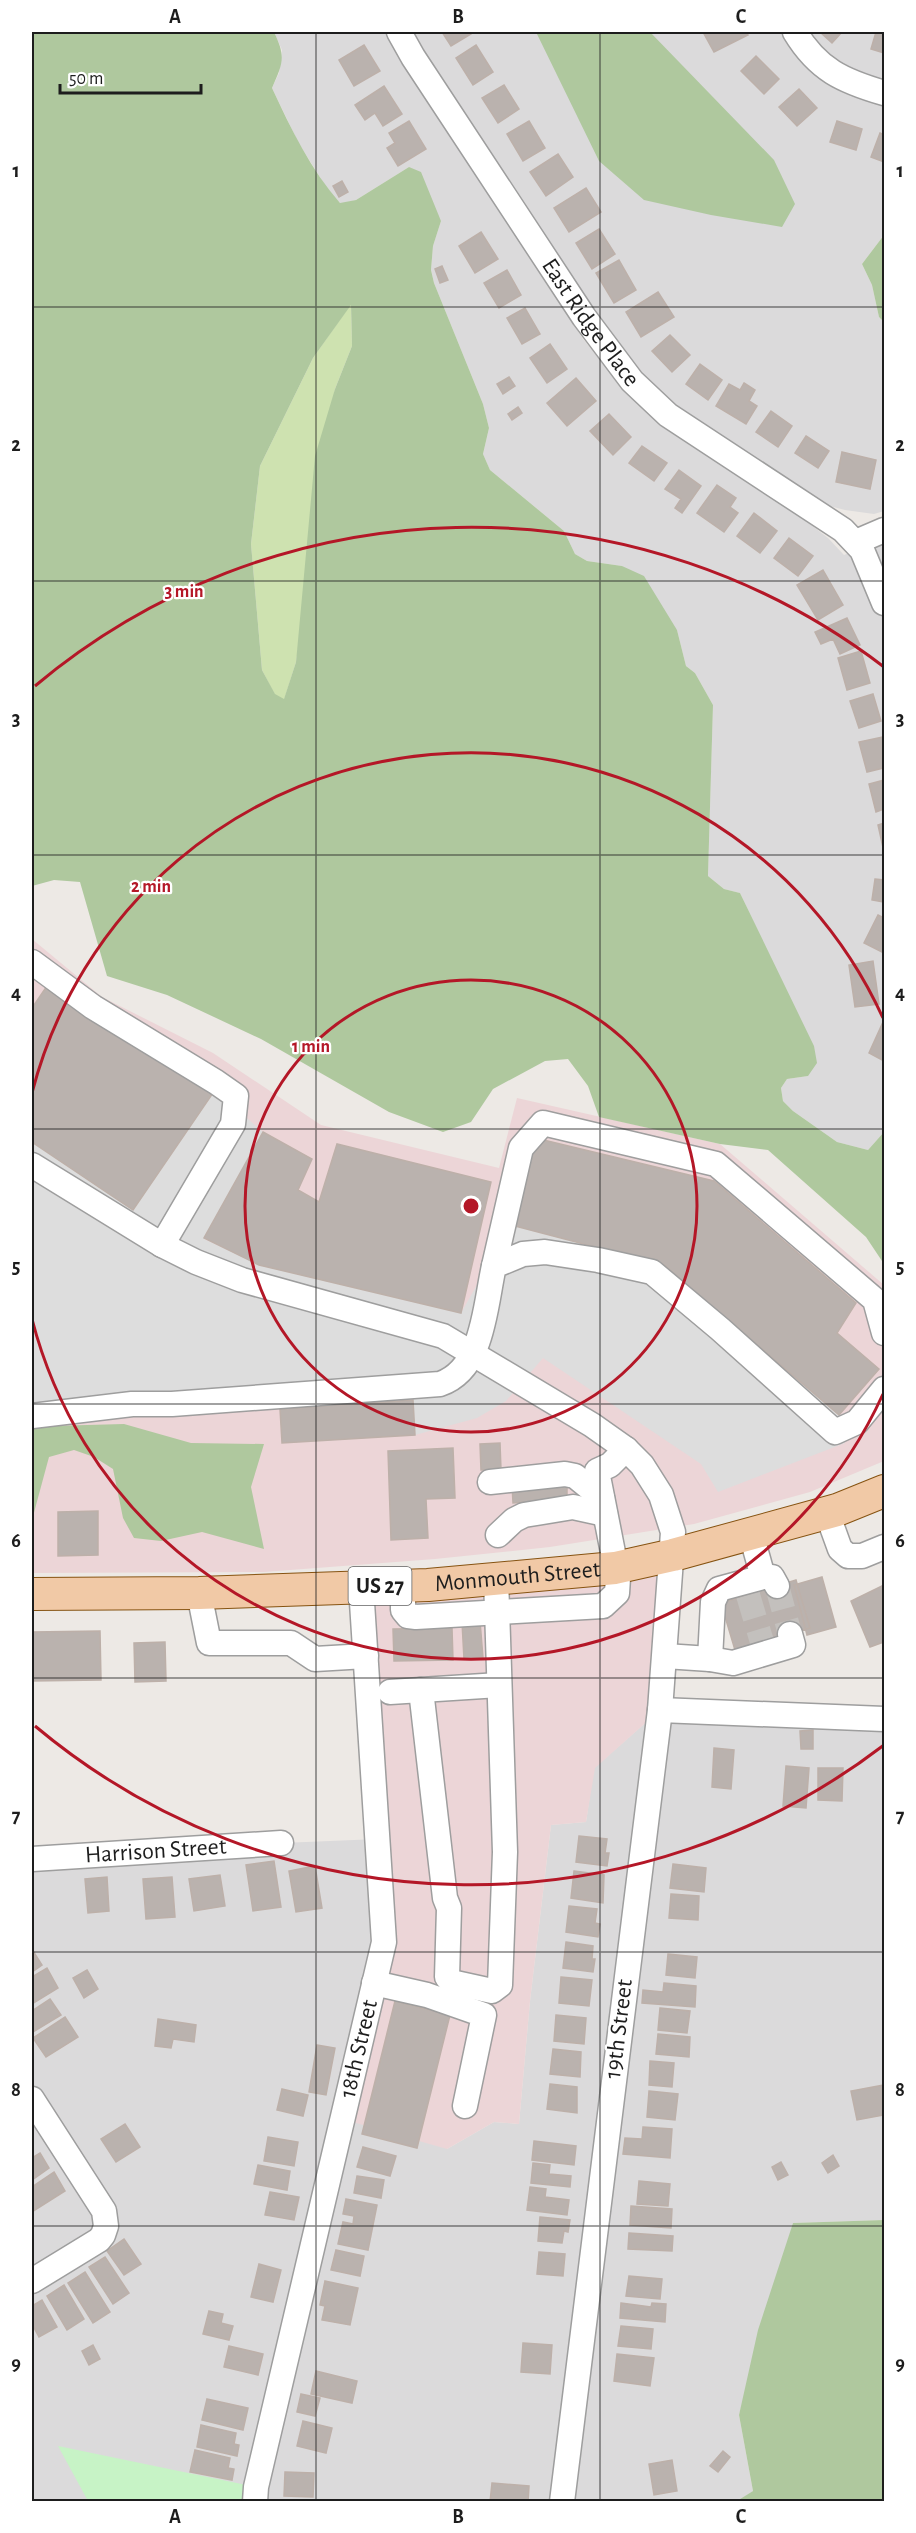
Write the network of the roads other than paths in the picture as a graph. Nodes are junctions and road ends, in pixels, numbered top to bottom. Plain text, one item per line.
1 (399, 32) edge
2 (795, 32) edge
3 (885, 93) edge
4 (885, 530) edge
5 (856, 542) junction
6 (885, 603) edge
7 (32, 962) edge
8 (32, 1165) edge
9 (162, 1245) junction
10 (494, 1266) junction
11 (885, 1333) edge
12 (472, 1355) junction
13 (885, 1389) edge
14 (32, 1416) edge
15 (626, 1449) junction
16 (490, 1482) dead end
17 (885, 1491) edge
18 (604, 1506) junction
19 (827, 1513) junction
20 (751, 1534) junction
21 (498, 1535) dead end
22 (885, 1547) edge
23 (673, 1556) junction
24 (615, 1568) junction
25 (496, 1578) junction
26 (403, 1586) junction
27 (361, 1587) junction
28 (199, 1593) junction
29 (32, 1594) edge
30 (84, 1595) junction
31 (32, 1609) edge
32 (497, 1612) junction
33 (790, 1634) dead end
34 (366, 1656) junction
35 (665, 1656) junction
36 (710, 1659) junction
37 (499, 1685) junction
38 (421, 1690) junction
39 (390, 1692) dead end
40 (660, 1710) junction
41 (885, 1719) edge
42 (281, 1843) dead end
43 (32, 1859) edge
44 (374, 1983) junction
45 (32, 2099) edge
46 (465, 2106) dead end
47 (32, 2281) edge
48 (255, 2502) edge
49 (562, 2502) edge

1 - 5 street, East Ridge Place
2 - 3 street
4 - 5 street
5 - 6 street
7 - 9 street
8 - 9 street, 19th Street
9 - 12 street, 19th Street
10 - 11 street
10 - 12 street
10 - 13 street
12 - 14 street
12 - 15 street, 19th Street
15 - 18 street
15 - 23 street, 19th Street
16 - 18 street
17 - 19 main road, Monmouth Street / US 27
18 - 21 street
18 - 24 street
19 - 20 main road, Monmouth Street / US 27
19 - 22 street
20 - 23 main road, Monmouth Street / US 27
20 - 36 street
23 - 24 main road, Monmouth Street / US 27
23 - 35 street, 19th Street
24 - 25 main road, Monmouth Street / US 27
24 - 32 street
25 - 26 main road, Monmouth Street / US 27
25 - 32 street
26 - 27 main road, Monmouth Street / US 27
26 - 32 street
27 - 28 main road, Monmouth Street / US 27
27 - 34 street, 18th Street
28 - 30 main road, Monmouth Street / US 27
28 - 34 street
29 - 30 main road, Monmouth Street / US 27
30 - 31 main road
32 - 37 street
33 - 36 street
34 - 44 street, 18th Street
35 - 36 street
35 - 40 street, 19th Street
37 - 38 street
37 - 38 street
38 - 39 street
40 - 41 street
40 - 49 street, 19th Street
42 - 43 street, Harrison Street
44 - 46 street
44 - 48 street, 18th Street
45 - 47 street

